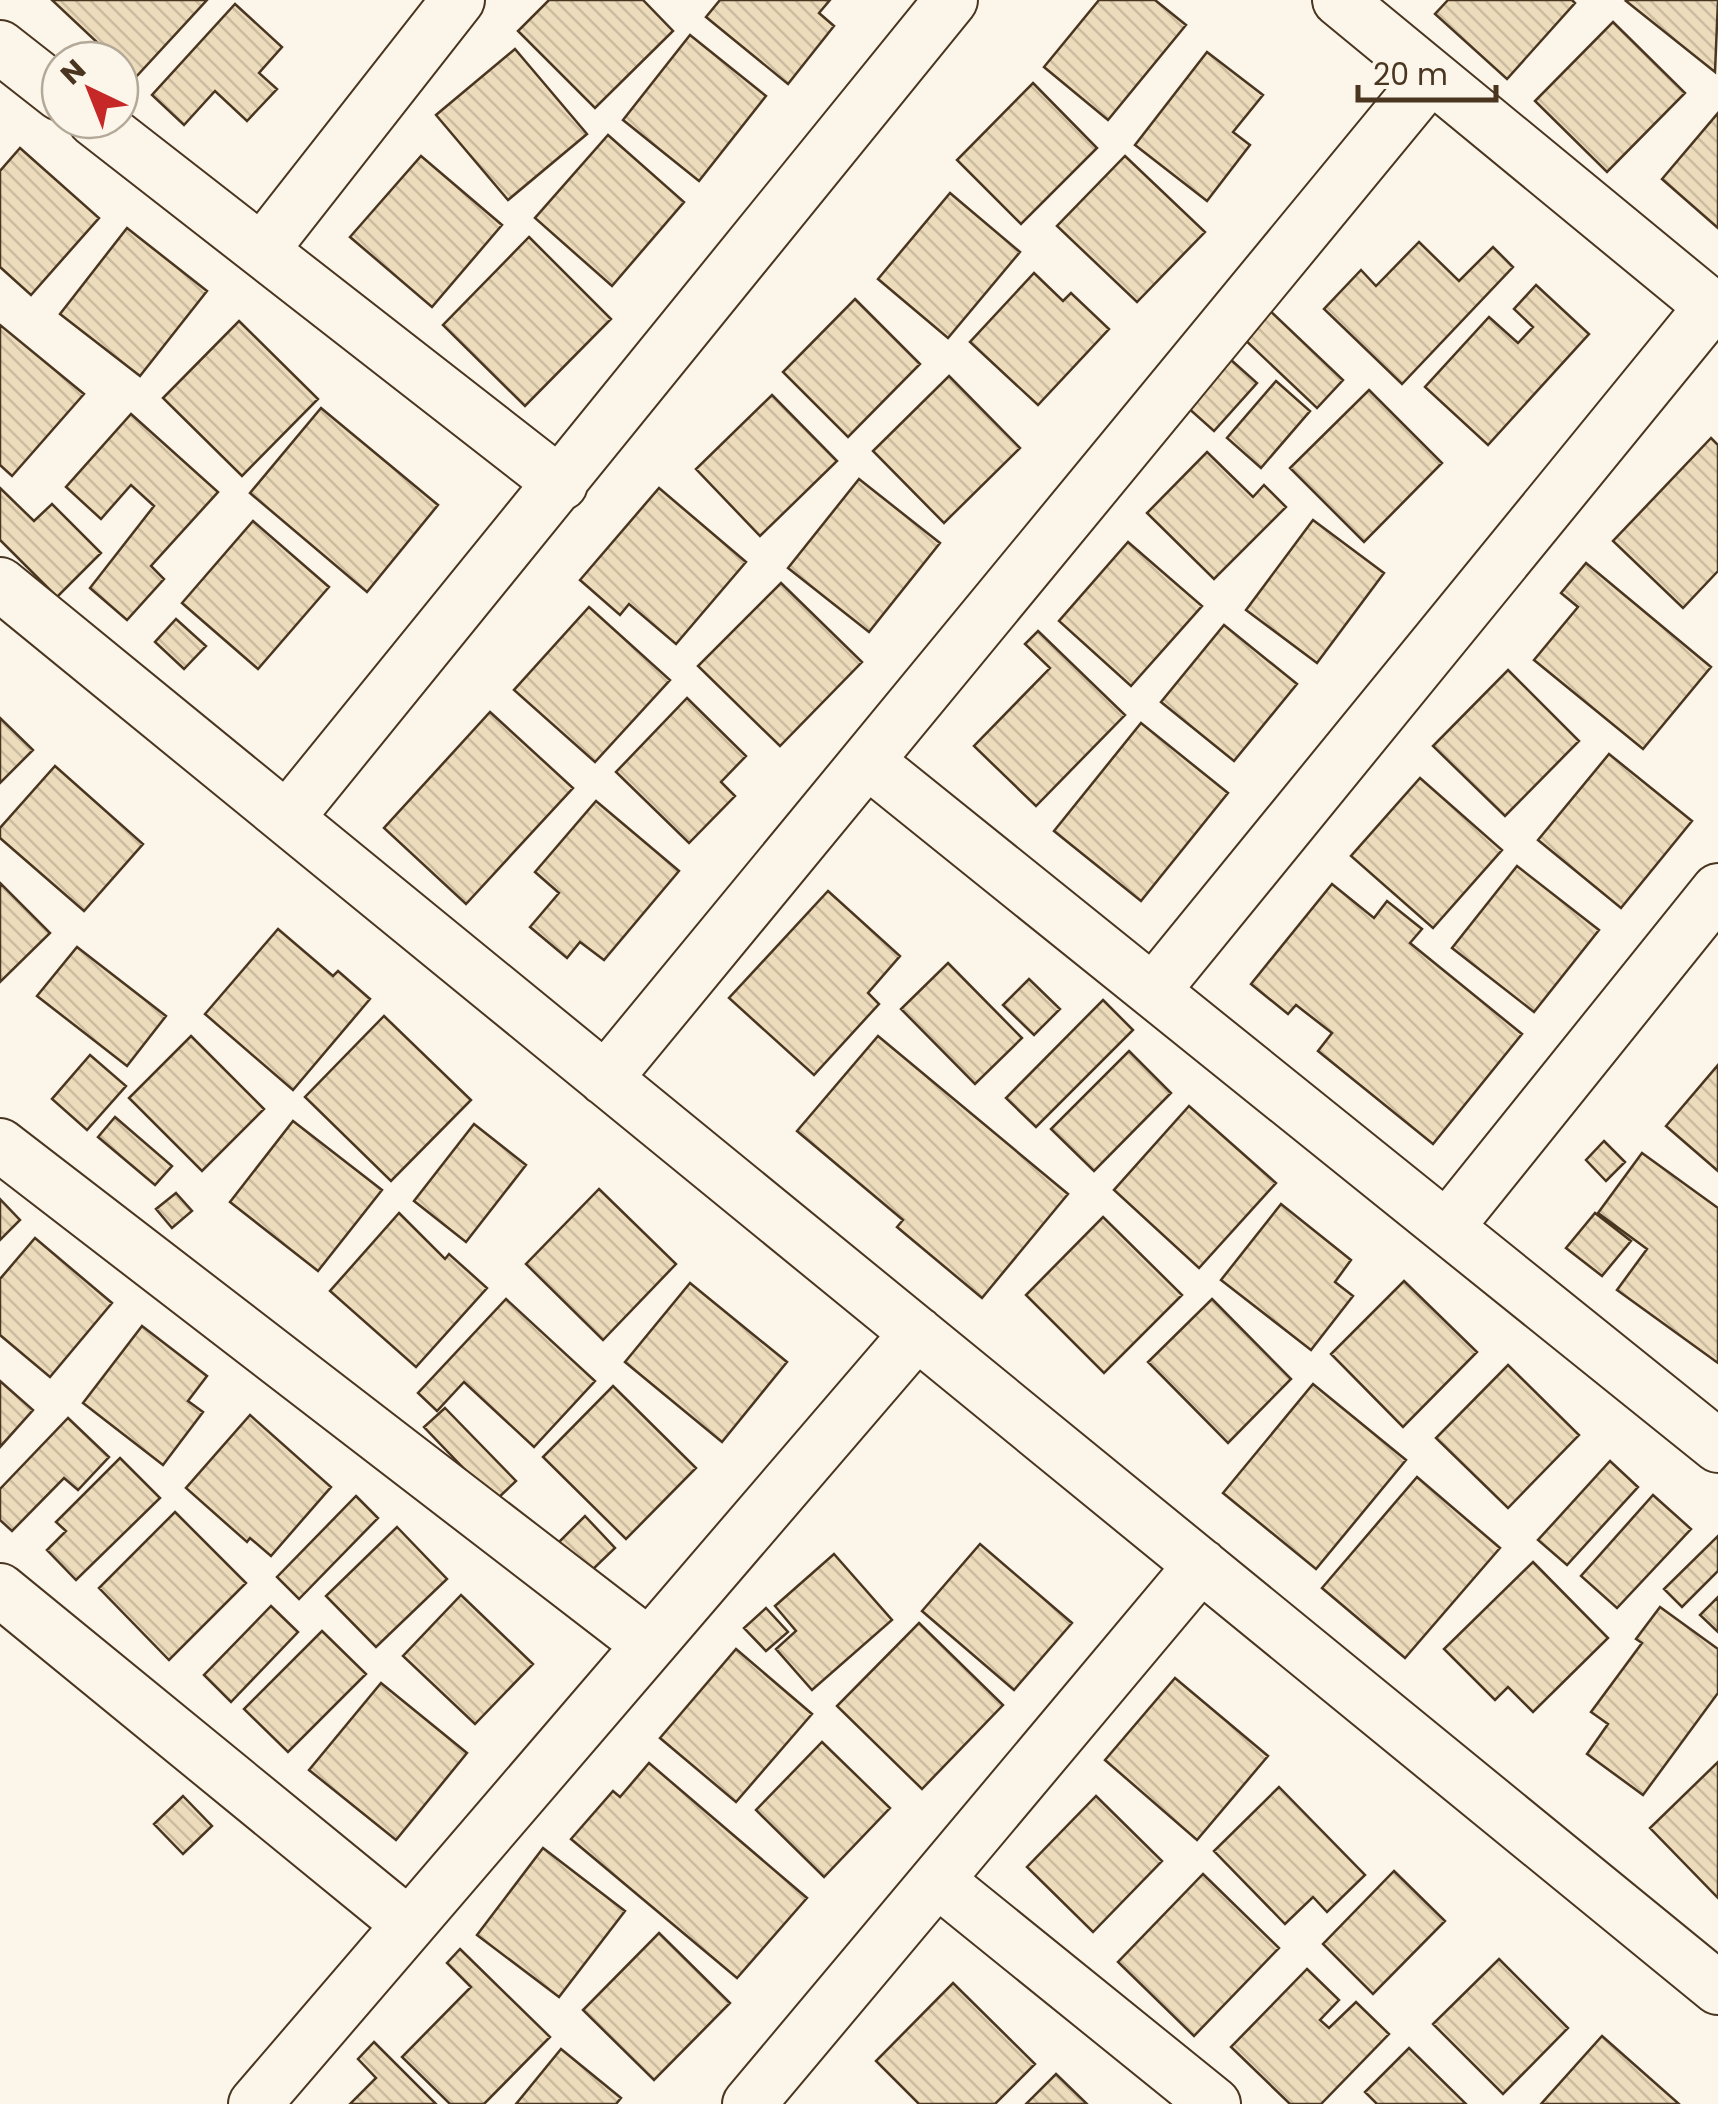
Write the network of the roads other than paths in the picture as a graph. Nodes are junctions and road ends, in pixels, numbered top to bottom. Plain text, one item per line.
1 (458, 0) edge
2 (951, 0) edge
3 (1340, 0) edge
4 (0, 47) edge
5 (1431, 76) junction
6 (40, 78) edge
7 (120, 140) edge
8 (262, 250) junction
9 (1715, 310) edge
10 (561, 484) junction
11 (0, 584) edge
12 (867, 761) junction
13 (287, 818) junction
14 (1718, 890) edge
15 (1153, 991) junction
16 (605, 1078) junction
17 (0, 1145) edge
18 (1447, 1227) junction
19 (918, 1333) junction
20 (1718, 1446) edge
21 (1201, 1565) junction
22 (0, 1590) edge
23 (648, 1644) junction
24 (937, 1880) junction
25 (407, 1924) junction
26 (1718, 1988) edge
27 (255, 2104) edge
28 (749, 2104) edge
29 (1214, 2104) edge

1 - 8 street
2 - 10 street
3 - 5 street
4 - 6 street
5 - 9 street
5 - 12 street
7 - 8 street
8 - 10 street
9 - 15 street
10 - 13 street
11 - 13 street
12 - 15 street
12 - 16 street
13 - 16 street
14 - 18 street
15 - 18 street
16 - 19 street
17 - 23 street
18 - 20 street
19 - 21 street
19 - 23 street
21 - 24 street
21 - 26 street
22 - 25 street
23 - 25 street
24 - 28 street
24 - 29 street
25 - 27 street

